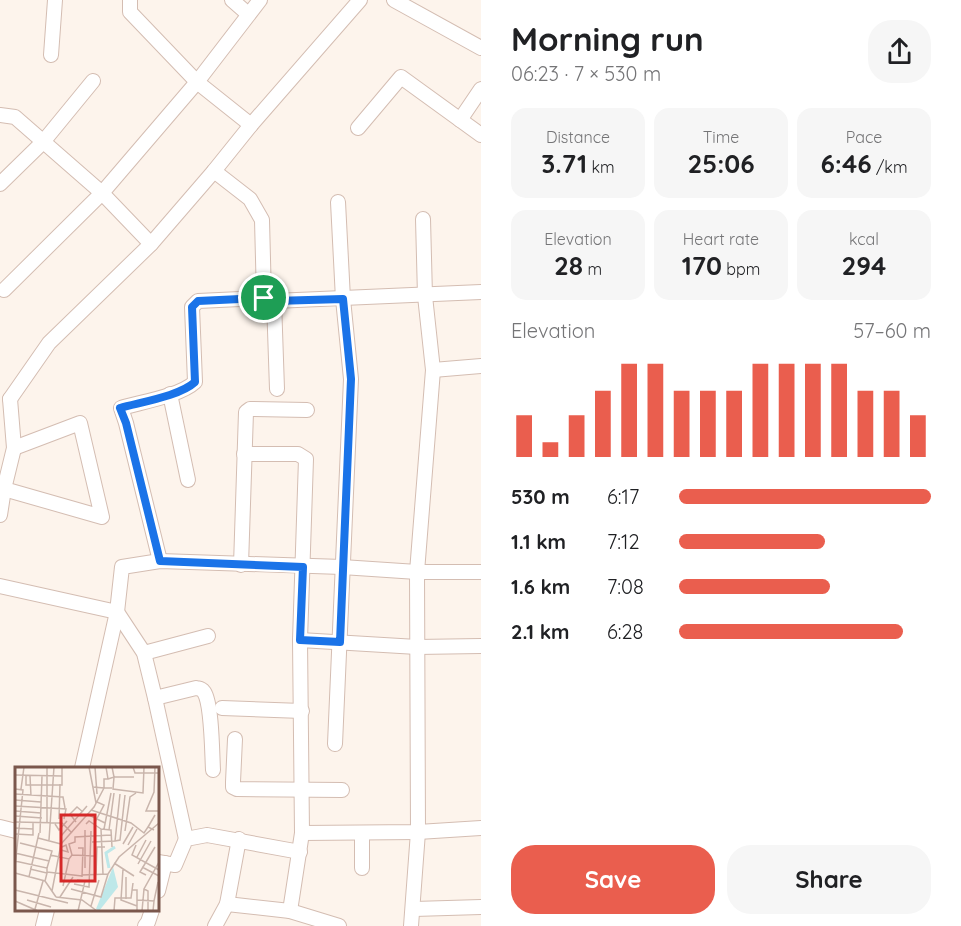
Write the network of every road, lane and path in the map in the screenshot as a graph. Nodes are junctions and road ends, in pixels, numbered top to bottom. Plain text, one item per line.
1 (56, 0) edge
2 (130, 0) edge
3 (232, 0) edge
4 (260, 0) edge
5 (394, 0) edge
6 (358, 1) edge
7 (248, 14) junction
8 (481, 48) edge
9 (51, 55) dead end
10 (93, 81) dead end
11 (197, 82) junction
12 (481, 89) edge
13 (0, 115) edge
14 (460, 120) junction
15 (251, 125) junction
16 (358, 128) dead end
17 (481, 135) edge
18 (43, 142) junction
19 (214, 171) junction
20 (0, 184) edge
21 (102, 193) junction
22 (338, 202) dead end
23 (423, 219) dead end
24 (151, 244) junction
25 (4, 290) dead end
26 (481, 292) edge
27 (425, 296) junction
28 (269, 299) junction
29 (343, 299) junction
30 (481, 366) edge
31 (433, 370) junction
32 (277, 389) dead end
33 (170, 394) junction
34 (5, 398) edge
35 (307, 410) dead end
36 (14, 448) junction
37 (244, 454) junction
38 (188, 480) dead end
39 (4, 489) junction
40 (0, 515) edge
41 (160, 561) junction
42 (241, 565) junction
43 (303, 567) junction
44 (342, 567) junction
45 (417, 572) junction
46 (481, 572) edge
47 (0, 586) edge
48 (117, 612) junction
49 (208, 636) dead end
50 (300, 640) junction
51 (340, 642) junction
52 (481, 646) edge
53 (417, 647) junction
54 (144, 653) junction
55 (155, 698) junction
56 (222, 708) dead end
57 (302, 711) junction
58 (235, 738) dead end
59 (335, 744) dead end
60 (82, 767) edge
61 (213, 770) dead end
62 (342, 790) dead end
63 (300, 791) junction
64 (0, 827) edge
65 (481, 828) edge
66 (15, 831) edge
67 (362, 832) junction
68 (418, 832) junction
69 (302, 833) junction
70 (186, 839) junction
71 (239, 839) junction
72 (300, 852) junction
73 (161, 862) edge
74 (362, 868) dead end
75 (159, 881) edge
76 (227, 904) junction
77 (481, 907) edge
78 (414, 909) junction
79 (47, 911) edge
80 (151, 911) edge
81 (290, 911) junction
82 (43, 926) edge
83 (145, 926) edge
84 (215, 926) edge
85 (339, 926) edge
86 (411, 926) edge

1 - 9 street
2 - 11 street
3 - 7 street
4 - 7 street
5 - 8 street
6 - 15 street
7 - 11 street
10 - 18 street
11 - 15 street
11 - 21 street
12 - 14 street
13 - 18 street
14 - 16 street
14 - 17 street
15 - 19 street
18 - 20 street
18 - 21 street
19 - 24 street
19 - 28 street
21 - 24 street
21 - 25 street
22 - 29 street
23 - 27 street
24 - 34 street
26 - 27 street
27 - 29 street
27 - 31 street
28 - 29 street
28 - 32 street
28 - 33 street
29 - 44 street
30 - 31 street
31 - 45 street
33 - 38 street
33 - 41 street
34 - 36 street
35 - 37 street
36 - 39 street
36 - 39 street
37 - 42 street
37 - 43 street
39 - 40 street
41 - 42 street
41 - 48 street
42 - 43 street
43 - 44 street
43 - 50 street
44 - 45 street
44 - 51 street
45 - 46 street
45 - 53 street
47 - 48 street
48 - 54 street
48 - 60 street
49 - 54 street
50 - 51 street
50 - 57 street
51 - 53 street
51 - 59 street
52 - 53 street
53 - 68 street
54 - 55 street
55 - 61 street
55 - 70 street
56 - 57 street
57 - 63 street
58 - 63 street
62 - 63 street
63 - 69 street
64 - 66 street
65 - 68 street
67 - 68 street
67 - 69 street
67 - 74 street
68 - 78 street
69 - 72 street
70 - 71 street
70 - 73 street
71 - 72 street
71 - 76 street
72 - 81 street
73 - 75 street
76 - 81 street
76 - 84 street
77 - 78 street
78 - 86 street
79 - 82 street
80 - 83 street
81 - 85 street

